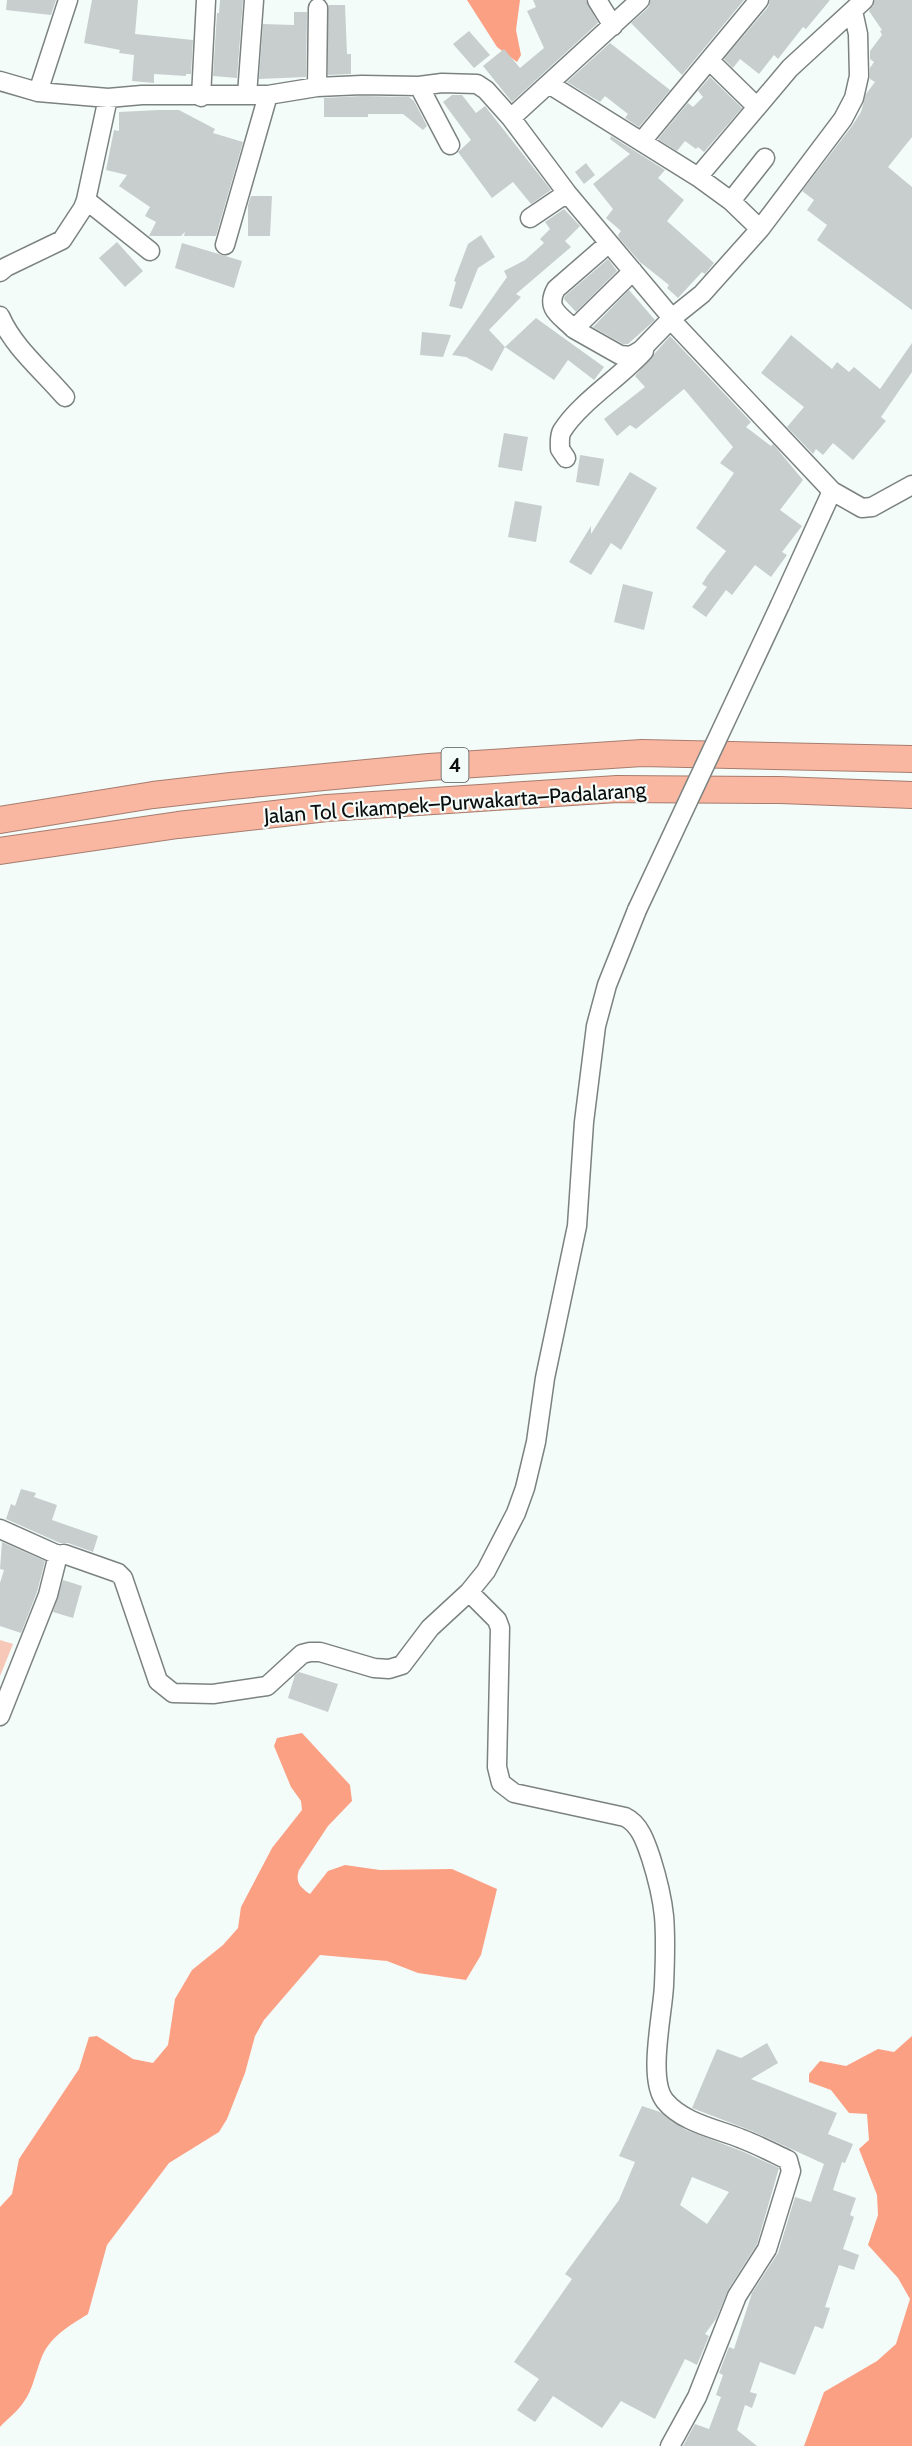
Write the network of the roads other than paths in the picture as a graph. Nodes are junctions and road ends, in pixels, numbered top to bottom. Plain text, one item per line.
1 (68, 0) edge
2 (206, 0) edge
3 (254, 0) edge
4 (597, 0) edge
5 (640, 0) edge
6 (759, 0) edge
7 (858, 5) edge
8 (318, 8) dead end
9 (613, 26) junction
10 (709, 60) junction
11 (0, 81) edge
12 (549, 84) junction
13 (419, 86) junction
14 (316, 87) junction
15 (38, 92) junction
16 (247, 94) junction
17 (268, 95) junction
18 (201, 97) junction
19 (108, 98) junction
20 (756, 107) junction
21 (511, 118) junction
22 (642, 141) junction
23 (450, 145) dead end
24 (765, 158) dead end
25 (698, 177) junction
26 (567, 193) junction
27 (86, 200) junction
28 (731, 201) junction
29 (530, 218) dead end
30 (760, 229) junction
31 (609, 243) junction
32 (225, 245) dead end
33 (150, 251) dead end
34 (633, 271) junction
35 (0, 272) edge
36 (0, 316) edge
37 (672, 319) junction
38 (574, 329) junction
39 (64, 397) dead end
40 (566, 458) dead end
41 (912, 485) edge
42 (832, 491) junction
43 (912, 759) edge
44 (912, 795) edge
45 (0, 820) edge
46 (0, 851) edge
47 (0, 1529) edge
48 (58, 1555) junction
49 (469, 1592) junction
50 (0, 1716) edge
51 (670, 2446) edge

1 - 15 street
2 - 18 street
3 - 16 street
4 - 9 street
5 - 9 street
6 - 10 street
7 - 20 street
7 - 30 street
8 - 14 street
9 - 12 street
10 - 20 street
10 - 22 street
11 - 15 street
12 - 21 street
12 - 22 street
13 - 14 street
13 - 21 street
13 - 23 street
14 - 17 street
15 - 19 street
16 - 17 street
16 - 18 street
17 - 32 street
18 - 19 street
19 - 27 street
20 - 25 street
21 - 26 street
22 - 25 street
24 - 28 street
25 - 28 street
26 - 29 street
26 - 31 street
27 - 33 street
27 - 35 street
28 - 30 street
30 - 37 street
31 - 34 street
31 - 38 street
34 - 37 street
34 - 38 street
36 - 39 street
37 - 38 street
37 - 40 street
37 - 42 street
41 - 42 street
42 - 49 street, bridge
43 - 45 highway, Jalan Tol Cikampek–Purwakarta–Padalarang / 4
44 - 46 highway, Jalan Tol Cikampek–Purwakarta–Padalarang / 4
47 - 48 street
48 - 49 street
48 - 50 street
49 - 51 street

